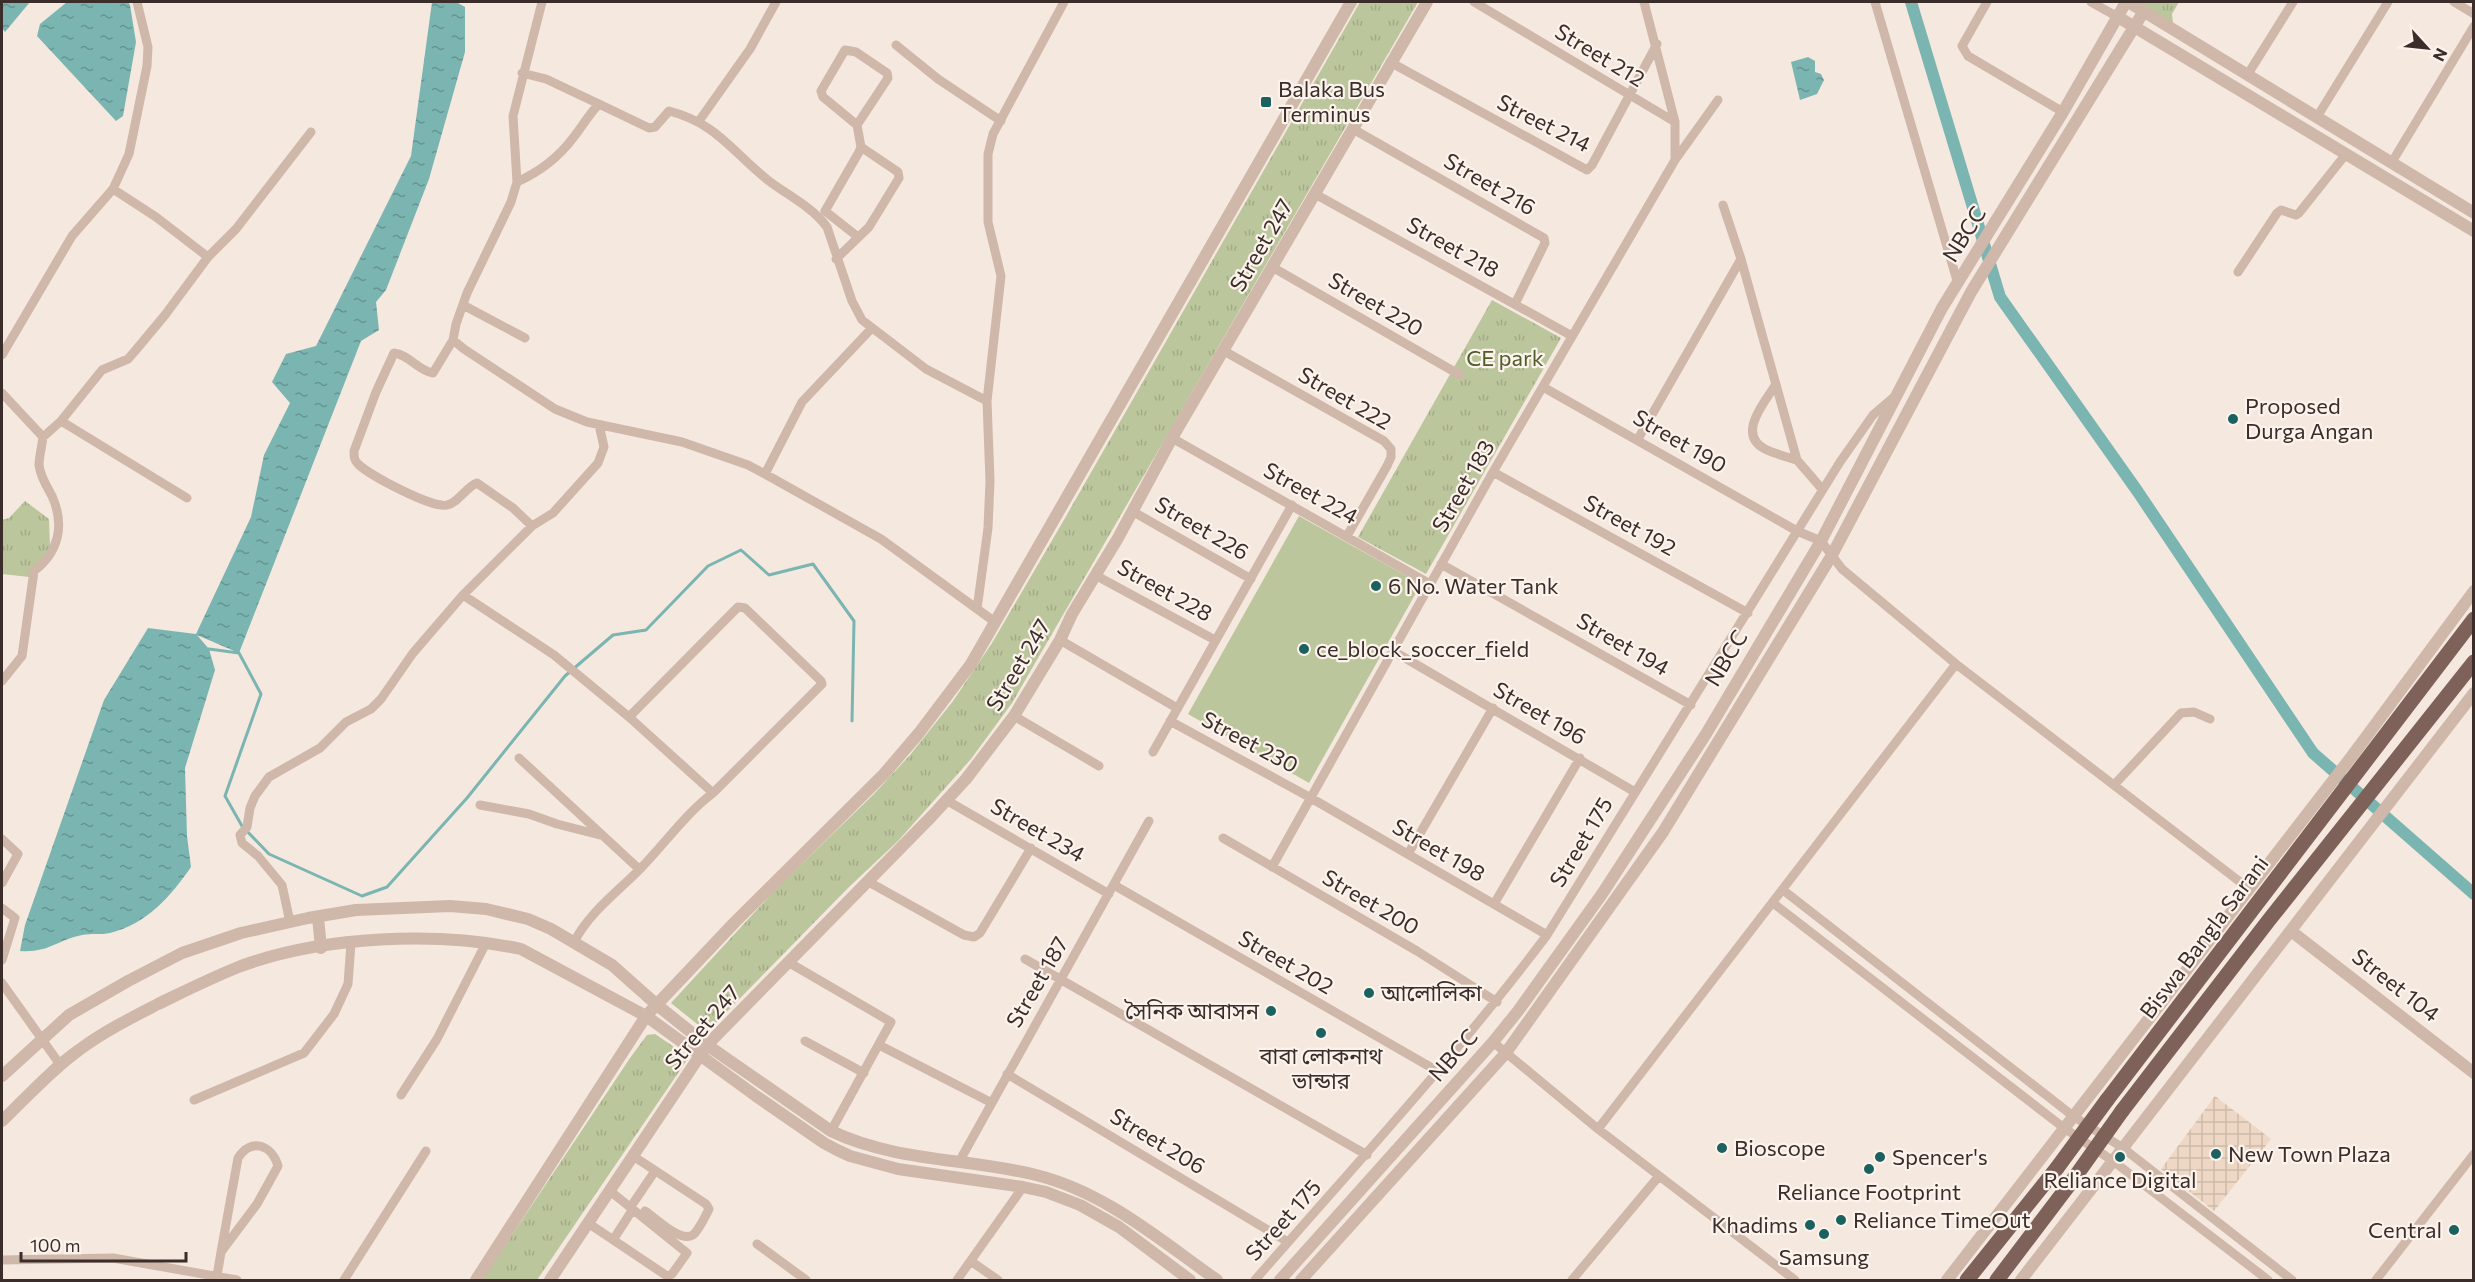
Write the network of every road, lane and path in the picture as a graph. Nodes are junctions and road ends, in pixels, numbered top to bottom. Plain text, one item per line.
1 (137, 2) edge
2 (542, 2) edge
3 (776, 2) edge
4 (1064, 2) edge
5 (1351, 2) edge
6 (1427, 2) edge
7 (1474, 2) edge
8 (1644, 2) edge
9 (1875, 2) edge
10 (1987, 2) edge
11 (2091, 2) edge
12 (2127, 2) edge
13 (2293, 2) edge
14 (2388, 2) edge
15 (2454, 2) edge
16 (2144, 11) junction
17 (2474, 14) edge
18 (2118, 17) junction
19 (2474, 26) edge
20 (2135, 27) junction
21 (1656, 44) junction
22 (896, 45) dead end
23 (1390, 62) junction
24 (522, 73) junction
25 (2248, 74) junction
26 (1630, 96) junction
27 (1718, 100) dead end
28 (599, 104) junction
29 (2063, 112) junction
30 (2317, 117) junction
31 (699, 121) junction
32 (1001, 121) junction
33 (1675, 122) junction
34 (857, 125) junction
35 (1353, 129) junction
36 (311, 132) dead end
37 (861, 147) junction
38 (2346, 154) junction
39 (1675, 160) junction
40 (2392, 162) junction
41 (517, 182) junction
42 (113, 189) junction
43 (1315, 194) junction
44 (1724, 205) dead end
45 (2474, 213) edge
46 (2474, 231) edge
47 (858, 237) junction
48 (1976, 255) junction
49 (208, 257) junction
50 (836, 259) junction
51 (1741, 259) junction
52 (1987, 266) junction
53 (1272, 267) junction
54 (2238, 272) dead end
55 (1960, 280) junction
56 (1515, 304) junction
57 (463, 305) junction
58 (871, 329) junction
59 (1572, 336) junction
60 (525, 338) dead end
61 (453, 340) junction
62 (1224, 351) junction
63 (2, 355) edge
64 (1460, 375) dead end
65 (1776, 384) junction
66 (1543, 387) junction
67 (2, 393) edge
68 (1898, 393) junction
69 (987, 401) junction
70 (61, 421) junction
71 (599, 425) junction
72 (43, 437) junction
73 (1172, 438) junction
74 (1638, 439) junction
75 (1797, 460) junction
76 (1493, 472) junction
77 (765, 474) junction
78 (1822, 489) junction
79 (187, 498) dead end
80 (1292, 505) junction
81 (1132, 511) junction
82 (532, 526) junction
83 (1797, 531) junction
84 (1347, 536) junction
85 (1821, 541) junction
86 (1832, 555) junction
87 (1441, 564) junction
88 (1095, 575) junction
89 (1251, 579) junction
90 (1430, 584) junction
91 (2474, 591) edge
92 (463, 594) junction
93 (977, 609) junction
94 (1748, 613) junction
95 (2474, 619) edge
96 (995, 622) junction
97 (1060, 640) junction
98 (1215, 640) junction
99 (1393, 651) junction
100 (2474, 662) edge
101 (1956, 664) junction
102 (2, 681) edge
103 (2474, 693) edge
104 (1690, 705) junction
105 (1177, 708) junction
106 (1492, 708) junction
107 (1014, 716) junction
108 (630, 717) junction
109 (2210, 719) dead end
110 (1170, 722) junction
111 (1153, 752) dead end
112 (519, 758) dead end
113 (1580, 758) junction
114 (2359, 759) junction
115 (1099, 766) dead end
116 (2114, 785) junction
117 (1635, 792) junction
118 (713, 793) junction
119 (1311, 798) junction
120 (946, 800) junction
121 (480, 806) dead end
122 (1149, 821) dead end
123 (602, 835) junction
124 (1223, 838) dead end
125 (2, 839) edge
126 (1030, 848) junction
127 (1408, 854) junction
128 (1272, 867) junction
129 (639, 869) junction
130 (867, 881) junction
131 (2, 883) edge
132 (2248, 888) junction
133 (1112, 889) junction
134 (1783, 890) junction
135 (1773, 903) junction
136 (1494, 904) junction
137 (2, 908) edge
138 (318, 917) junction
139 (290, 922) junction
140 (2291, 932) junction
141 (1547, 935) junction
142 (574, 942) junction
143 (351, 943) junction
144 (486, 943) junction
145 (321, 948) junction
146 (1025, 959) dead end
147 (2, 960) edge
148 (788, 962) junction
149 (1061, 980) junction
150 (2, 983) edge
151 (1497, 1002) junction
152 (657, 1005) junction
153 (646, 1017) junction
154 (42, 1039) junction
155 (805, 1041) dead end
156 (1493, 1042) junction
157 (707, 1045) junction
158 (879, 1045) junction
159 (1505, 1054) junction
160 (699, 1056) junction
161 (61, 1066) junction
162 (1439, 1072) junction
163 (864, 1073) junction
164 (2474, 1073) edge
165 (1007, 1074) junction
166 (2, 1076) edge
167 (401, 1095) dead end
168 (194, 1100) dead end
169 (992, 1102) junction
170 (2073, 1116) junction
171 (2, 1121) edge
172 (2064, 1128) junction
173 (1598, 1129) junction
174 (831, 1131) junction
175 (2123, 1148) junction
176 (426, 1151) dead end
177 (2474, 1154) edge
178 (1367, 1155) junction
179 (633, 1156) junction
180 (2114, 1161) junction
181 (958, 1162) junction
182 (655, 1171) junction
183 (1659, 1176) junction
184 (1023, 1187) junction
185 (611, 1188) junction
186 (634, 1206) junction
187 (588, 1223) junction
188 (613, 1240) junction
189 (1288, 1242) junction
190 (757, 1244) dead end
191 (221, 1252) junction
192 (2, 1260) edge
193 (972, 1262) junction
194 (217, 1276) junction
195 (237, 1281) edge
196 (344, 1281) edge
197 (476, 1281) edge
198 (550, 1281) edge
199 (806, 1281) edge
200 (957, 1281) edge
201 (999, 1281) edge
202 (1190, 1281) edge
203 (1217, 1281) edge
204 (1255, 1281) edge
205 (1280, 1281) edge
206 (1301, 1281) edge
207 (1572, 1281) edge
208 (1795, 1281) edge
209 (1947, 1281) edge
210 (1967, 1281) edge
211 (1997, 1281) edge
212 (2021, 1281) edge
213 (2268, 1281) edge
214 (2292, 1281) edge
215 (2376, 1281) edge

1 - 42 street
2 - 24 street
3 - 31 street
4 - 32 street
5 - 96 street, Street 247
6 - 23 street, Street 247
7 - 26 street, Street 212
8 - 21 street
9 - 55 street
10 - 29 street
11 - 18 street
12 - 16 street, NBCC
12 - 18 street, NBCC
13 - 25 street
14 - 30 street
15 - 17 street
16 - 20 street
16 - 25 street, NBCC
18 - 20 street
18 - 29 street, NBCC
19 - 40 street
20 - 38 street
20 - 52 street
21 - 26 street, Street 214
21 - 33 street
22 - 32 street
23 - 26 street, Street 214
23 - 35 street, Street 247
24 - 28 street
24 - 41 street
25 - 30 street, NBCC
26 - 33 street, Street 212
27 - 39 street, Street 183
28 - 31 street
28 - 41 street
29 - 48 street, NBCC
30 - 40 street, NBCC
31 - 50 street
32 - 69 street
33 - 39 street
34 - 34 street
34 - 37 street
35 - 43 street, Street 247
35 - 56 street, Street 216
36 - 49 street
37 - 47 street
37 - 47 street
38 - 46 street
38 - 54 street
39 - 59 street, Street 183
40 - 45 street, NBCC
41 - 57 street
42 - 49 street
42 - 63 street
43 - 53 street, Street 247
43 - 56 street, Street 218
44 - 51 street
47 - 50 street
48 - 52 street
48 - 55 street, NBCC
49 - 70 street
50 - 58 street
51 - 65 street
51 - 74 street
52 - 86 street
53 - 62 street, Street 247
53 - 64 street, Street 220
55 - 68 street, NBCC
56 - 59 street, Street 218
57 - 60 street
57 - 61 street
58 - 69 street
58 - 77 street
59 - 66 street, Street 183
61 - 71 street
61 - 82 street
62 - 73 street, Street 247
62 - 84 street, Street 222
65 - 75 street
65 - 75 street
66 - 74 street, Street 190
66 - 76 street, Street 183
67 - 72 street
68 - 78 street, Street 175
68 - 85 street, NBCC
69 - 93 street
70 - 72 street
70 - 79 street
71 - 77 street
71 - 82 street
72 - 102 street
73 - 80 street, Street 224
73 - 81 street, Street 247
74 - 83 street, Street 190
75 - 78 street
76 - 87 street, Street 183
76 - 94 street, Street 192
77 - 93 street
78 - 83 street, Street 175
80 - 84 street, Street 224
80 - 89 street
81 - 88 street, Street 247
81 - 89 street, Street 226
82 - 92 street
83 - 85 street, Street 190
83 - 94 street, Street 175
84 - 90 street, Street 224
85 - 86 street
85 - 156 street, NBCC
86 - 101 street
86 - 159 street
87 - 90 street, Street 183
87 - 104 street, Street 194
88 - 97 street, Street 247
88 - 98 street, Street 228
89 - 98 street
90 - 99 street, Street 183
91 - 114 street
92 - 108 street
92 - 139 street
93 - 96 street
94 - 104 street, Street 175
95 - 114 main road, Biswa Bangla Sarani
96 - 152 street, Street 247
97 - 105 street, Street 230
97 - 107 street, Street 247
98 - 105 street
99 - 106 street, Street 196
99 - 119 street, Street 183
100 - 211 main road, Biswa Bangla Sarani, bridge
101 - 116 street
101 - 134 street
103 - 140 street
104 - 117 street, Street 175
105 - 110 street
106 - 113 street, Street 196
106 - 127 street
107 - 115 street
107 - 120 street, Street 247
108 - 118 street
108 - 118 street
109 - 116 street
110 - 111 street
110 - 119 street, Street 230
112 - 123 street
113 - 117 street, Street 196
113 - 136 street
114 - 132 street
114 - 210 main road, Biswa Bangla Sarani, bridge
116 - 132 street
117 - 141 street, Street 175
118 - 129 street
119 - 127 street, Street 198
119 - 128 street, Street 183
120 - 126 street, Street 234
120 - 130 street, Street 247
121 - 123 street
122 - 133 street, Street 187
123 - 129 street
124 - 128 street, Street 200
125 - 131 street
126 - 130 street
126 - 133 street, Street 234
127 - 136 street, Street 198
128 - 151 street, Street 200
129 - 142 street
130 - 148 street, Street 247
132 - 170 street
133 - 149 street, Street 187
133 - 162 street, Street 202
134 - 135 street
134 - 170 street
135 - 172 street
135 - 173 street
136 - 141 street, Street 198
137 - 147 street
138 - 139 street
138 - 142 street
138 - 145 street
139 - 154 street
140 - 164 street, Street 104
140 - 175 street
141 - 151 street, Street 175
142 - 152 street
143 - 144 street
143 - 145 street
143 - 168 street
144 - 153 street
144 - 167 street
145 - 161 street
146 - 149 street
148 - 157 street, Street 247
148 - 158 street
149 - 165 street, Street 187
149 - 178 street
150 - 154 street
151 - 162 street, Street 175
152 - 153 street, Street 247
152 - 157 street
153 - 160 street
153 - 197 street, Street 247
154 - 161 street
154 - 166 street
155 - 163 street
156 - 159 street
156 - 205 street, NBCC
157 - 160 street, Street 247
157 - 174 street
158 - 163 street
158 - 169 street
159 - 173 street
159 - 206 street
160 - 179 street, Street 247
160 - 184 street
161 - 171 street
162 - 178 street, Street 175
163 - 174 street
165 - 169 street, Street 187
165 - 189 street, Street 206
169 - 181 street, Street 187
170 - 172 street
170 - 175 street
172 - 180 street
172 - 209 street
173 - 183 street
174 - 181 street
175 - 180 street
175 - 214 street
176 - 196 street
177 - 215 street
178 - 189 street, Street 175
179 - 182 street
179 - 185 street, Street 247
180 - 212 street
180 - 213 street
181 - 203 street
182 - 186 street
182 - 186 street
183 - 207 street
183 - 208 street
184 - 193 street
184 - 202 street
185 - 186 street
185 - 187 street, Street 247
186 - 188 street
186 - 188 street
187 - 188 street
187 - 198 street, Street 247
189 - 204 street, Street 175
190 - 199 street
191 - 191 street
191 - 194 street
192 - 194 street
193 - 200 street
193 - 201 street
194 - 195 street

